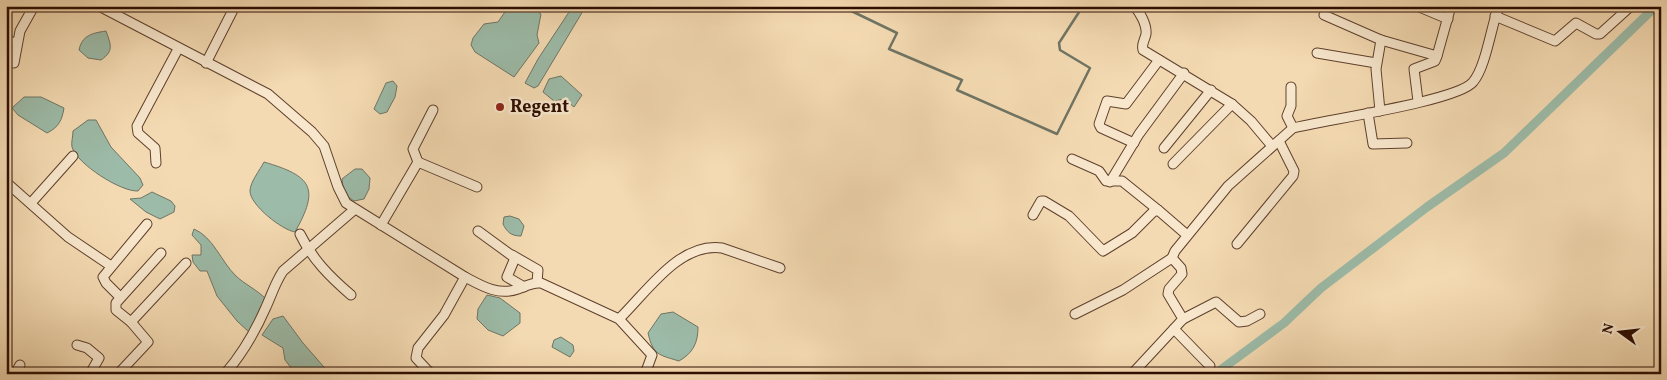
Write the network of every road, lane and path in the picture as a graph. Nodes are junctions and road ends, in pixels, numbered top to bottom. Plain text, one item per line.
1 (34, 6) edge
2 (99, 6) edge
3 (235, 6) edge
4 (1134, 6) edge
5 (1417, 6) edge
6 (1451, 6) edge
7 (1499, 6) edge
8 (1631, 6) edge
9 (1324, 15) dead end
10 (1495, 16) junction
11 (1448, 19) junction
12 (1381, 40) junction
13 (6, 41) edge
14 (17, 43) junction
15 (178, 49) junction
16 (1317, 53) dead end
17 (1437, 56) junction
18 (1159, 60) junction
19 (14, 63) dead end
20 (206, 63) junction
21 (1376, 63) junction
22 (1184, 73) junction
23 (1291, 87) dead end
24 (1211, 90) junction
25 (1418, 102) junction
26 (1232, 104) junction
27 (433, 110) dead end
28 (1380, 110) junction
29 (1368, 113) junction
30 (1292, 128) junction
31 (1134, 143) junction
32 (1407, 143) dead end
33 (1275, 144) junction
34 (1164, 148) dead end
35 (73, 156) dead end
36 (1072, 159) dead end
37 (418, 162) junction
38 (156, 163) dead end
39 (1173, 164) dead end
40 (6, 182) edge
41 (1110, 182) junction
42 (477, 187) dead end
43 (31, 203) junction
44 (355, 209) junction
45 (1158, 210) junction
46 (1033, 215) dead end
47 (147, 224) dead end
48 (381, 225) junction
49 (478, 231) dead end
50 (300, 234) dead end
51 (1187, 235) junction
52 (1237, 244) dead end
53 (308, 251) junction
54 (161, 253) dead end
55 (512, 256) junction
56 (1172, 258) junction
57 (186, 263) dead end
58 (111, 266) junction
59 (780, 268) dead end
60 (464, 277) junction
61 (538, 282) junction
62 (524, 287) junction
63 (351, 295) dead end
64 (120, 297) junction
65 (1075, 314) dead end
66 (1260, 314) dead end
67 (619, 319) junction
68 (1183, 319) junction
69 (131, 322) junction
70 (1174, 329) junction
71 (77, 345) dead end
72 (20, 365) dead end
73 (1210, 366) dead end
74 (15, 374) edge
75 (90, 374) edge
76 (118, 374) edge
77 (225, 374) edge
78 (431, 374) edge
79 (645, 374) edge
80 (1038, 374) edge
81 (1043, 374) edge
82 (1132, 374) edge

1 - 14 street
2 - 15 street
3 - 20 street
4 - 18 street
5 - 11 street
6 - 11 street
7 - 10 street
8 - 10 street
9 - 12 street
10 - 25 street
11 - 17 street
12 - 17 street
12 - 21 street
13 - 14 street
14 - 19 street
15 - 20 street
15 - 38 street
16 - 21 street
17 - 25 street
18 - 22 street
18 - 31 street
20 - 44 street
21 - 28 street
22 - 24 street
22 - 31 street
23 - 30 street
24 - 26 street
24 - 34 street
25 - 28 street
26 - 33 street
26 - 39 street
27 - 37 street
28 - 29 street
29 - 30 street
29 - 32 street
30 - 33 street
31 - 41 street
33 - 51 street
33 - 52 street
35 - 43 street
36 - 41 street
37 - 42 street
37 - 48 street
40 - 43 street
41 - 45 street
43 - 58 street
44 - 48 street
44 - 53 street
45 - 46 street
45 - 51 street
47 - 58 street
48 - 60 street
49 - 55 street
50 - 53 street
51 - 56 street
53 - 63 street
53 - 77 street
54 - 64 street
55 - 61 street
55 - 62 street
56 - 65 street
56 - 68 street
57 - 69 street
58 - 64 street
59 - 67 street
60 - 62 street
60 - 78 street
61 - 62 street
61 - 67 street
64 - 69 street
66 - 68 street
67 - 79 street
68 - 70 street
69 - 76 street
70 - 73 street
70 - 82 street
71 - 75 street
72 - 74 street
80 - 81 street

